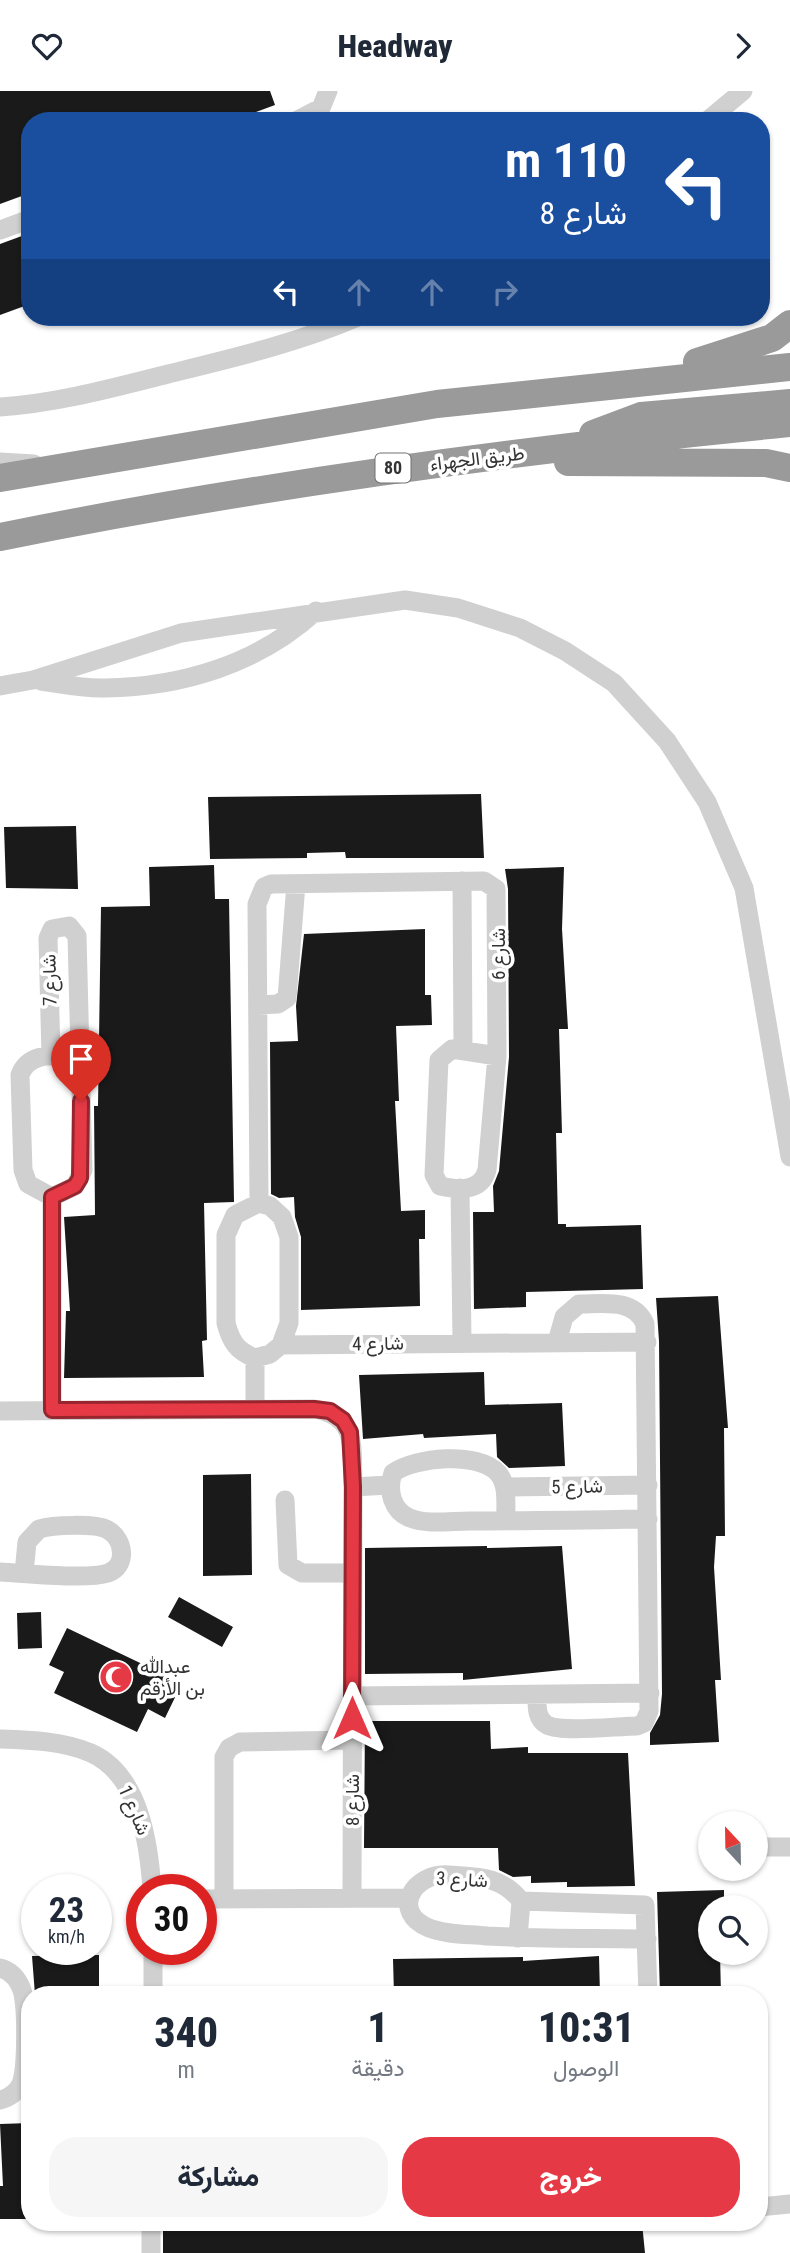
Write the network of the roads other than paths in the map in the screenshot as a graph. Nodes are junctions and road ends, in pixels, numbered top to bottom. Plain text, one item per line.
1 (328, 91) edge
2 (743, 91) edge
3 (313, 112) edge
4 (718, 112) edge
5 (21, 222) edge
6 (0, 230) edge
7 (790, 324) edge
8 (337, 326) edge
9 (790, 367) edge
10 (517, 394) junction
11 (790, 403) edge
12 (0, 407) edge
13 (790, 423) edge
14 (554, 449) junction
15 (0, 462) edge
16 (439, 462) junction
17 (61, 465) junction
18 (790, 468) edge
19 (0, 478) edge
20 (0, 537) edge
21 (316, 611) junction
22 (33, 680) junction
23 (0, 685) edge
24 (462, 881) junction
25 (296, 884) junction
26 (258, 1005) junction
27 (463, 1049) junction
28 (81, 1055) junction
29 (51, 1056) junction
30 (497, 1056) junction
31 (788, 1122) edge
32 (790, 1157) edge
33 (460, 1188) junction
34 (52, 1197) junction
35 (260, 1203) junction
36 (462, 1342) junction
37 (557, 1342) junction
38 (647, 1342) junction
39 (281, 1345) junction
40 (255, 1358) junction
41 (255, 1409) junction
42 (52, 1410) junction
43 (0, 1411) edge
44 (389, 1485) junction
45 (648, 1485) junction
46 (505, 1486) junction
47 (353, 1487) junction
48 (285, 1500) dead end
49 (648, 1518) junction
50 (506, 1521) junction
51 (0, 1572) edge
52 (24, 1573) junction
53 (352, 1573) junction
54 (650, 1693) junction
55 (537, 1695) junction
56 (352, 1696) junction
57 (0, 1739) edge
58 (352, 1740) junction
59 (768, 1847) edge
60 (790, 1847) edge
61 (151, 1874) edge
62 (352, 1898) junction
63 (409, 1898) junction
64 (217, 1899) edge
65 (224, 1899) junction
66 (521, 1901) junction
67 (517, 1938) junction
68 (647, 1939) junction
69 (153, 1965) edge
70 (0, 1968) edge
71 (153, 1986) edge
72 (648, 1986) edge
73 (21, 1990) edge
74 (21, 2082) edge
75 (0, 2100) edge
76 (790, 2204) edge
77 (768, 2206) edge
78 (151, 2231) edge
79 (151, 2253) edge

1 - 3 street
2 - 4 street
5 - 6 street
7 - 10 highway
8 - 12 street
9 - 10 highway
10 - 17 highway
11 - 14 highway
13 - 14 highway, طريق الجهراء / 80
14 - 16 highway, طريق الجهراء / 80
15 - 17 street
16 - 18 highway
16 - 20 highway, طريق الجهراء / 80
17 - 19 highway
21 - 22 street
21 - 22 street
21 - 31 street
22 - 23 street
24 - 25 street, شارع 6
24 - 27 street, شارع 6
24 - 30 street, شارع 6
25 - 26 street
25 - 26 street, شارع 6
26 - 35 street, شارع 6
27 - 30 street
27 - 33 street
28 - 29 street
28 - 29 street, شارع 7
28 - 34 street, شارع 7
29 - 34 street
30 - 33 street, شارع 6
31 - 32 street
33 - 36 street
34 - 42 street
35 - 39 street
35 - 40 street
36 - 37 street, شارع 4
36 - 39 street, شارع 4
37 - 38 street, شارع 4
37 - 38 street
38 - 45 street
39 - 40 street, شارع 4
40 - 41 street
41 - 42 street, شارع 8
41 - 47 street, شارع 8
42 - 43 street, شارع 8
44 - 46 street
44 - 47 street
44 - 50 street, شارع 5
45 - 46 street, شارع 5
45 - 49 street
46 - 50 street
47 - 53 street, شارع 8
48 - 53 street
49 - 50 street, شارع 5
49 - 54 street
51 - 52 street
52 - 52 street
53 - 56 street, شارع 8
54 - 55 street
54 - 55 street
55 - 56 street
56 - 58 street, شارع 8
57 - 61 street, شارع 1
58 - 62 street, شارع 8
58 - 65 street
59 - 60 street
62 - 63 street
62 - 65 street
63 - 66 street, شارع 3
63 - 67 street, شارع 3
64 - 65 street
66 - 67 street
66 - 68 street
67 - 68 street, شارع 3
68 - 72 street
69 - 71 street
70 - 73 street
74 - 75 street
76 - 77 street
78 - 79 street

